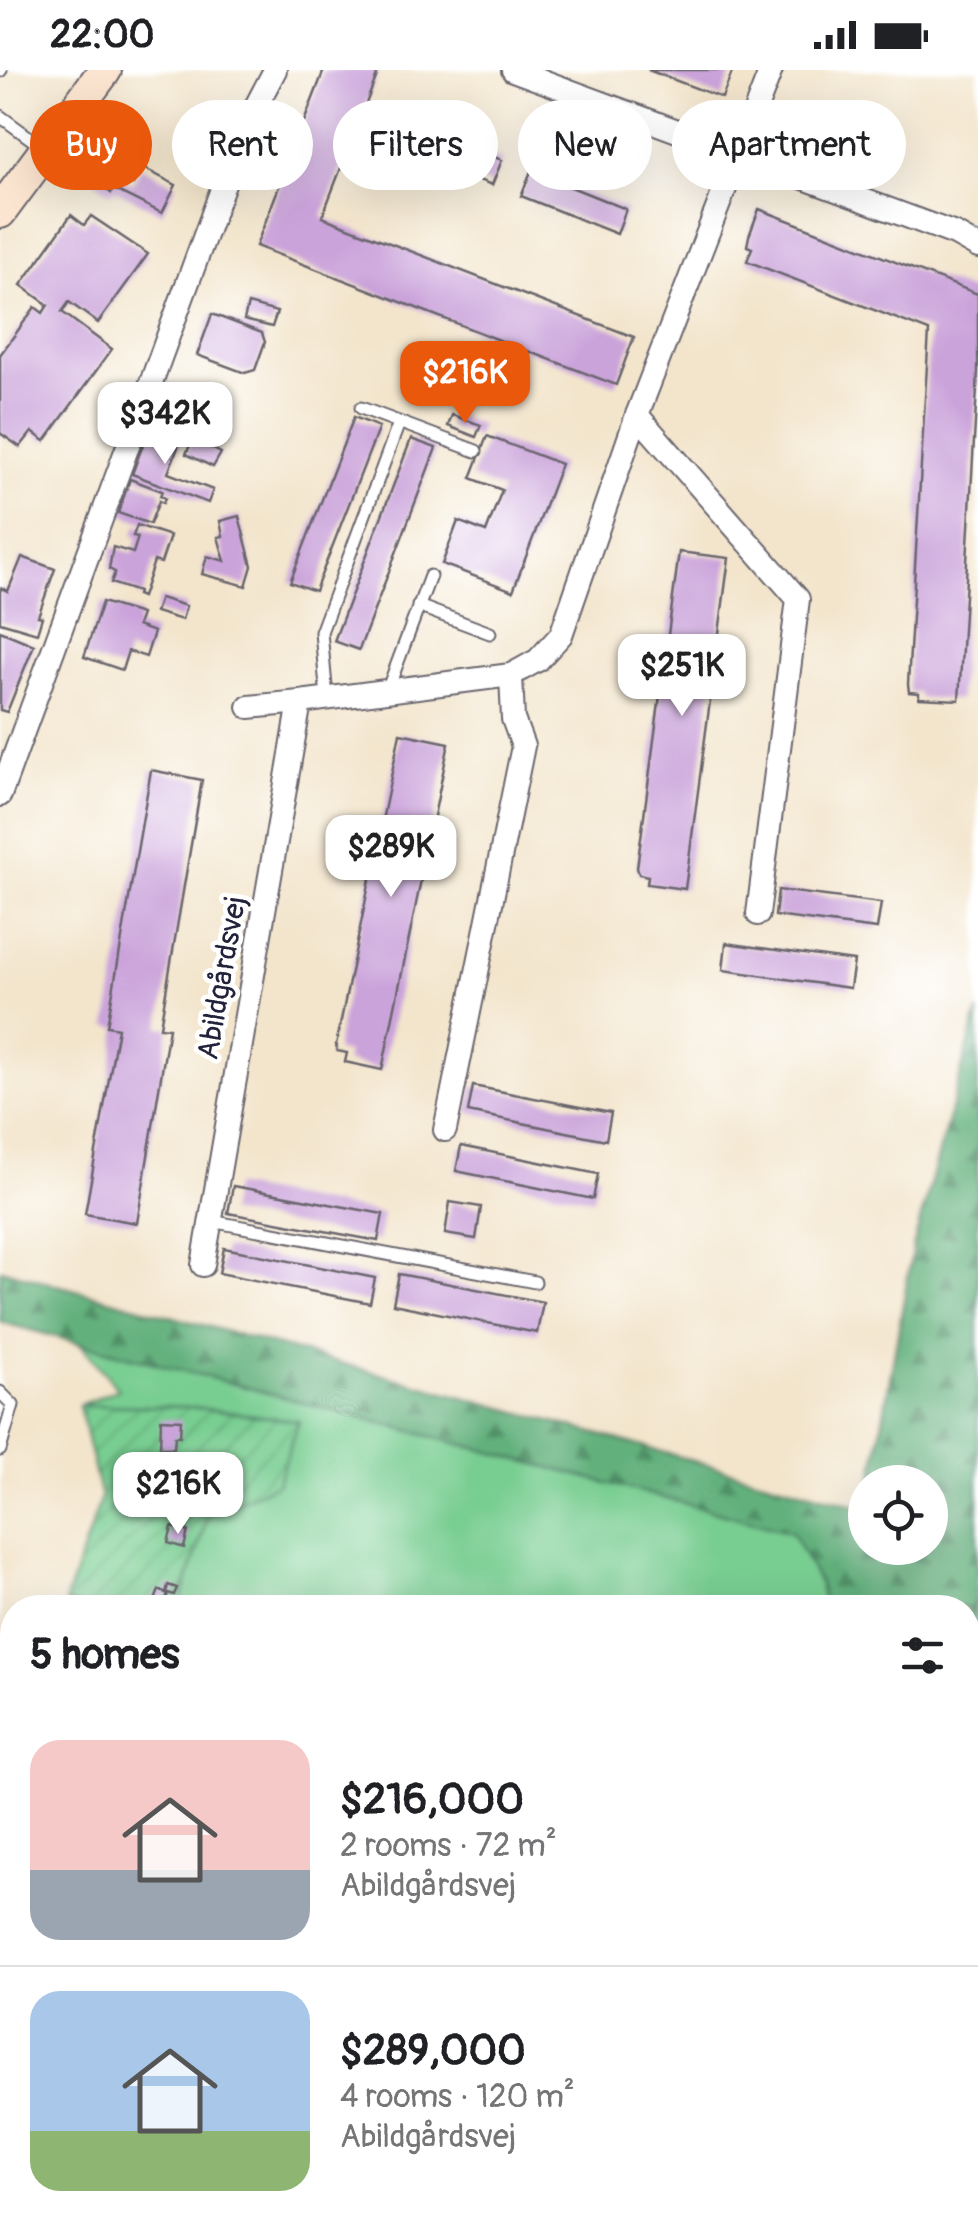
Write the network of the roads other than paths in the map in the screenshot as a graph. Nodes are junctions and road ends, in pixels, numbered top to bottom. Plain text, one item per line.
1 (106, 70) edge
2 (275, 70) edge
3 (513, 70) edge
4 (771, 70) edge
5 (84, 100) edge
6 (759, 100) edge
7 (0, 116) edge
8 (672, 128) edge
9 (30, 138) edge
10 (30, 172) edge
11 (723, 190) edge
12 (839, 190) edge
13 (0, 212) edge
14 (978, 246) edge
15 (361, 408) dead end
16 (637, 415) junction
17 (399, 422) junction
18 (476, 451) dead end
19 (430, 576) dead end
20 (418, 606) junction
21 (490, 634) dead end
22 (511, 675) junction
23 (387, 691) junction
24 (327, 698) junction
25 (300, 702) junction
26 (250, 707) dead end
27 (0, 795) edge
28 (758, 914) dead end
29 (444, 1130) dead end
30 (211, 1221) junction
31 (202, 1265) dead end
32 (535, 1282) dead end
33 (0, 1392) edge
34 (0, 1450) edge

1 - 5 main road
2 - 27 street
3 - 8 street
4 - 6 street
7 - 9 lane
10 - 13 main road
11 - 16 street
12 - 14 street
15 - 17 lane
16 - 22 street
16 - 28 street
17 - 18 lane
17 - 24 lane
19 - 20 lane
20 - 21 lane
20 - 23 lane
22 - 23 street
22 - 29 street
23 - 24 street
24 - 25 street
25 - 26 street
25 - 30 street, Abildgårdsvej
30 - 31 street, Abildgårdsvej
30 - 32 lane
33 - 34 lane

